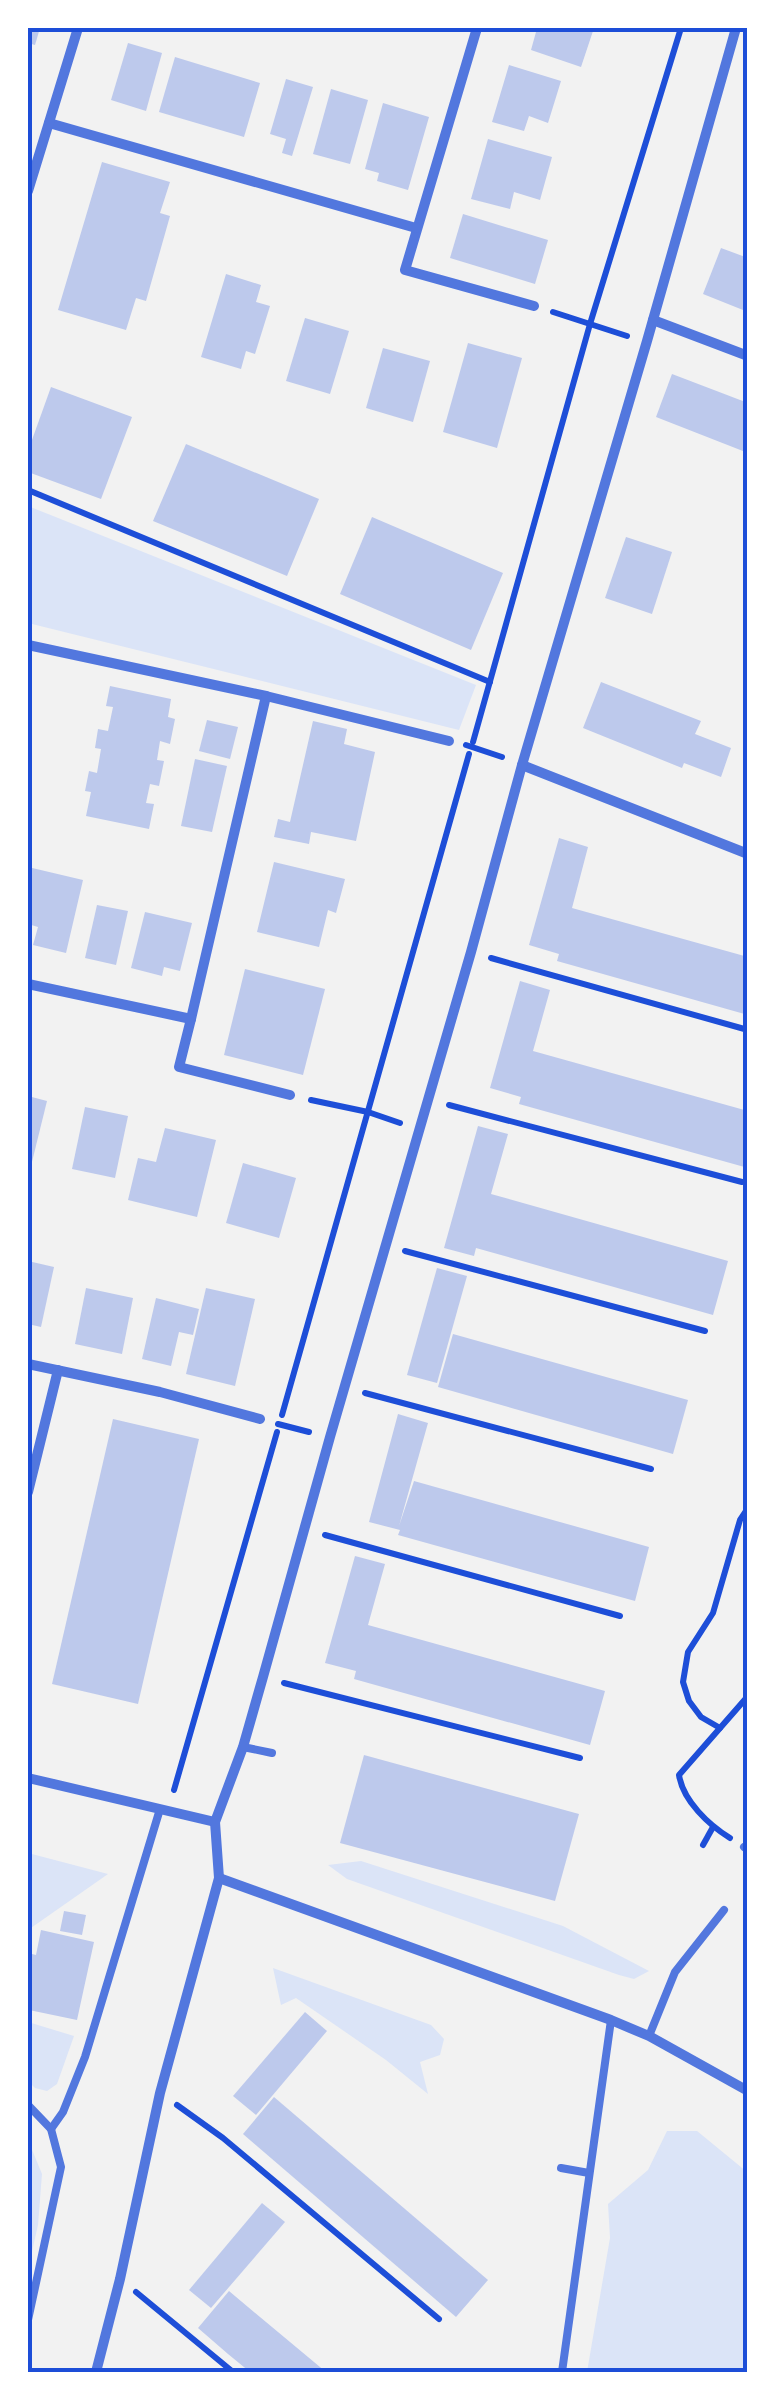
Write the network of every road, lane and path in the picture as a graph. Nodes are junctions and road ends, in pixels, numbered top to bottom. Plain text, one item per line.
1 (78, 28) edge
2 (476, 28) edge
3 (681, 28) edge
4 (736, 28) edge
5 (49, 123) junction
6 (28, 192) edge
7 (416, 228) junction
8 (534, 306) joint
9 (653, 320) junction
10 (590, 324) junction
11 (648, 341) junction
12 (748, 356) edge
13 (28, 490) edge
14 (28, 645) edge
15 (490, 682) junction
16 (266, 696) junction
17 (449, 741) dead end
18 (472, 747) junction
19 (522, 765) junction
20 (748, 854) edge
21 (470, 952) junction
22 (28, 984) edge
23 (191, 1019) junction
24 (748, 1030) edge
25 (290, 1095) joint
26 (428, 1100) junction
27 (368, 1112) junction
28 (419, 1130) junction
29 (742, 1182) dead end
30 (384, 1246) junction
31 (705, 1330) dead end
32 (28, 1364) edge
33 (58, 1370) junction
34 (344, 1388) junction
35 (260, 1419) joint
36 (280, 1424) junction
37 (330, 1437) junction
38 (652, 1469) dead end
39 (28, 1492) edge
40 (748, 1508) edge
41 (304, 1530) junction
42 (620, 1616) dead end
43 (264, 1678) junction
44 (748, 1696) edge
45 (720, 1728) junction
46 (243, 1747) junction
47 (272, 1754) dead end
48 (580, 1758) dead end
49 (28, 1778) edge
50 (164, 1810) junction
51 (216, 1822) junction
52 (713, 1827) junction
53 (704, 1845) dead end
54 (746, 1849) edge
55 (219, 1878) junction
56 (724, 1910) dead end
57 (611, 2020) junction
58 (649, 2036) junction
59 (748, 2091) edge
60 (160, 2093) junction
61 (28, 2107) edge
62 (51, 2130) junction
63 (561, 2168) dead end
64 (589, 2173) junction
65 (120, 2278) junction
66 (439, 2319) dead end
67 (28, 2320) edge
68 (96, 2372) edge
69 (232, 2372) edge
70 (562, 2372) edge

1 - 5 street
2 - 7 street
3 - 10 path
4 - 9 street
5 - 6 street
5 - 7 street
7 - 8 street
8 - 10 path
9 - 11 street
9 - 12 street
10 - 11 path
10 - 15 path
11 - 19 street
13 - 15 path
14 - 16 street
15 - 18 path
16 - 17 street
16 - 23 street
18 - 19 path
18 - 27 path
19 - 20 street
19 - 21 street
21 - 24 path
21 - 26 street
22 - 23 street
23 - 25 street
25 - 27 path
26 - 28 street
26 - 29 path
27 - 28 path
27 - 36 path
28 - 30 street
30 - 31 path
30 - 34 street
32 - 33 street
33 - 35 street
33 - 39 street
34 - 37 street
34 - 38 path
35 - 36 path
36 - 37 path
36 - 50 path
37 - 41 street
40 - 45 path
41 - 42 path
41 - 43 street
43 - 46 street
43 - 48 path
44 - 45 path
45 - 52 path
46 - 47 lane
46 - 51 street
49 - 50 street
50 - 51 street
50 - 62 lane
51 - 55 street
52 - 53 path
52 - 54 path
55 - 57 street
55 - 60 street
56 - 58 lane
57 - 58 street
57 - 64 lane
58 - 59 street
60 - 65 street
60 - 66 path
61 - 62 lane
62 - 67 lane
63 - 64 lane
64 - 70 lane
65 - 68 street
65 - 69 path

